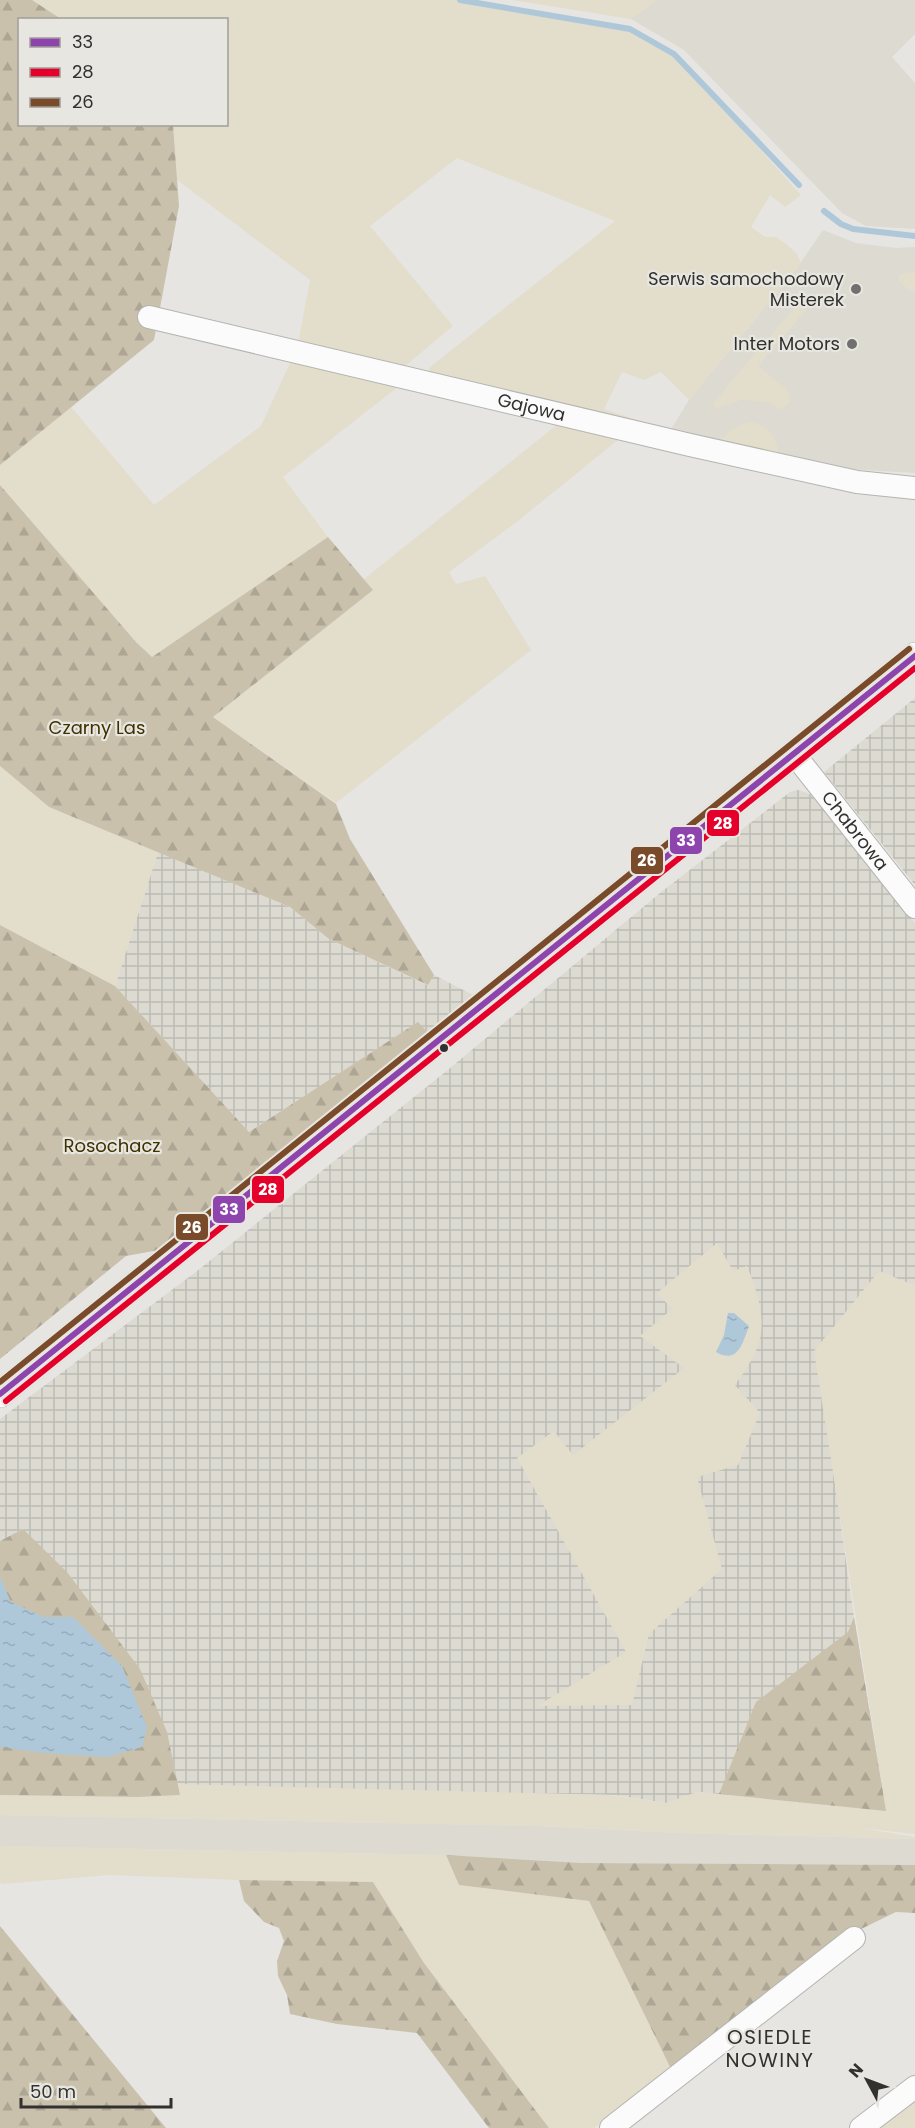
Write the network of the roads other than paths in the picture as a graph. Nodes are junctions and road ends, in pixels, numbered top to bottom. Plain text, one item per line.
1 (149, 317) dead end
2 (915, 488) edge
3 (915, 656) edge
4 (794, 754) junction
5 (915, 907) edge
6 (0, 1394) edge
7 (854, 1938) dead end
8 (915, 2087) edge
9 (612, 2128) edge
10 (861, 2128) edge

1 - 2 street, Gajowa
3 - 4 street
4 - 5 street, Chabrowa
4 - 6 street
7 - 9 street
8 - 10 street

